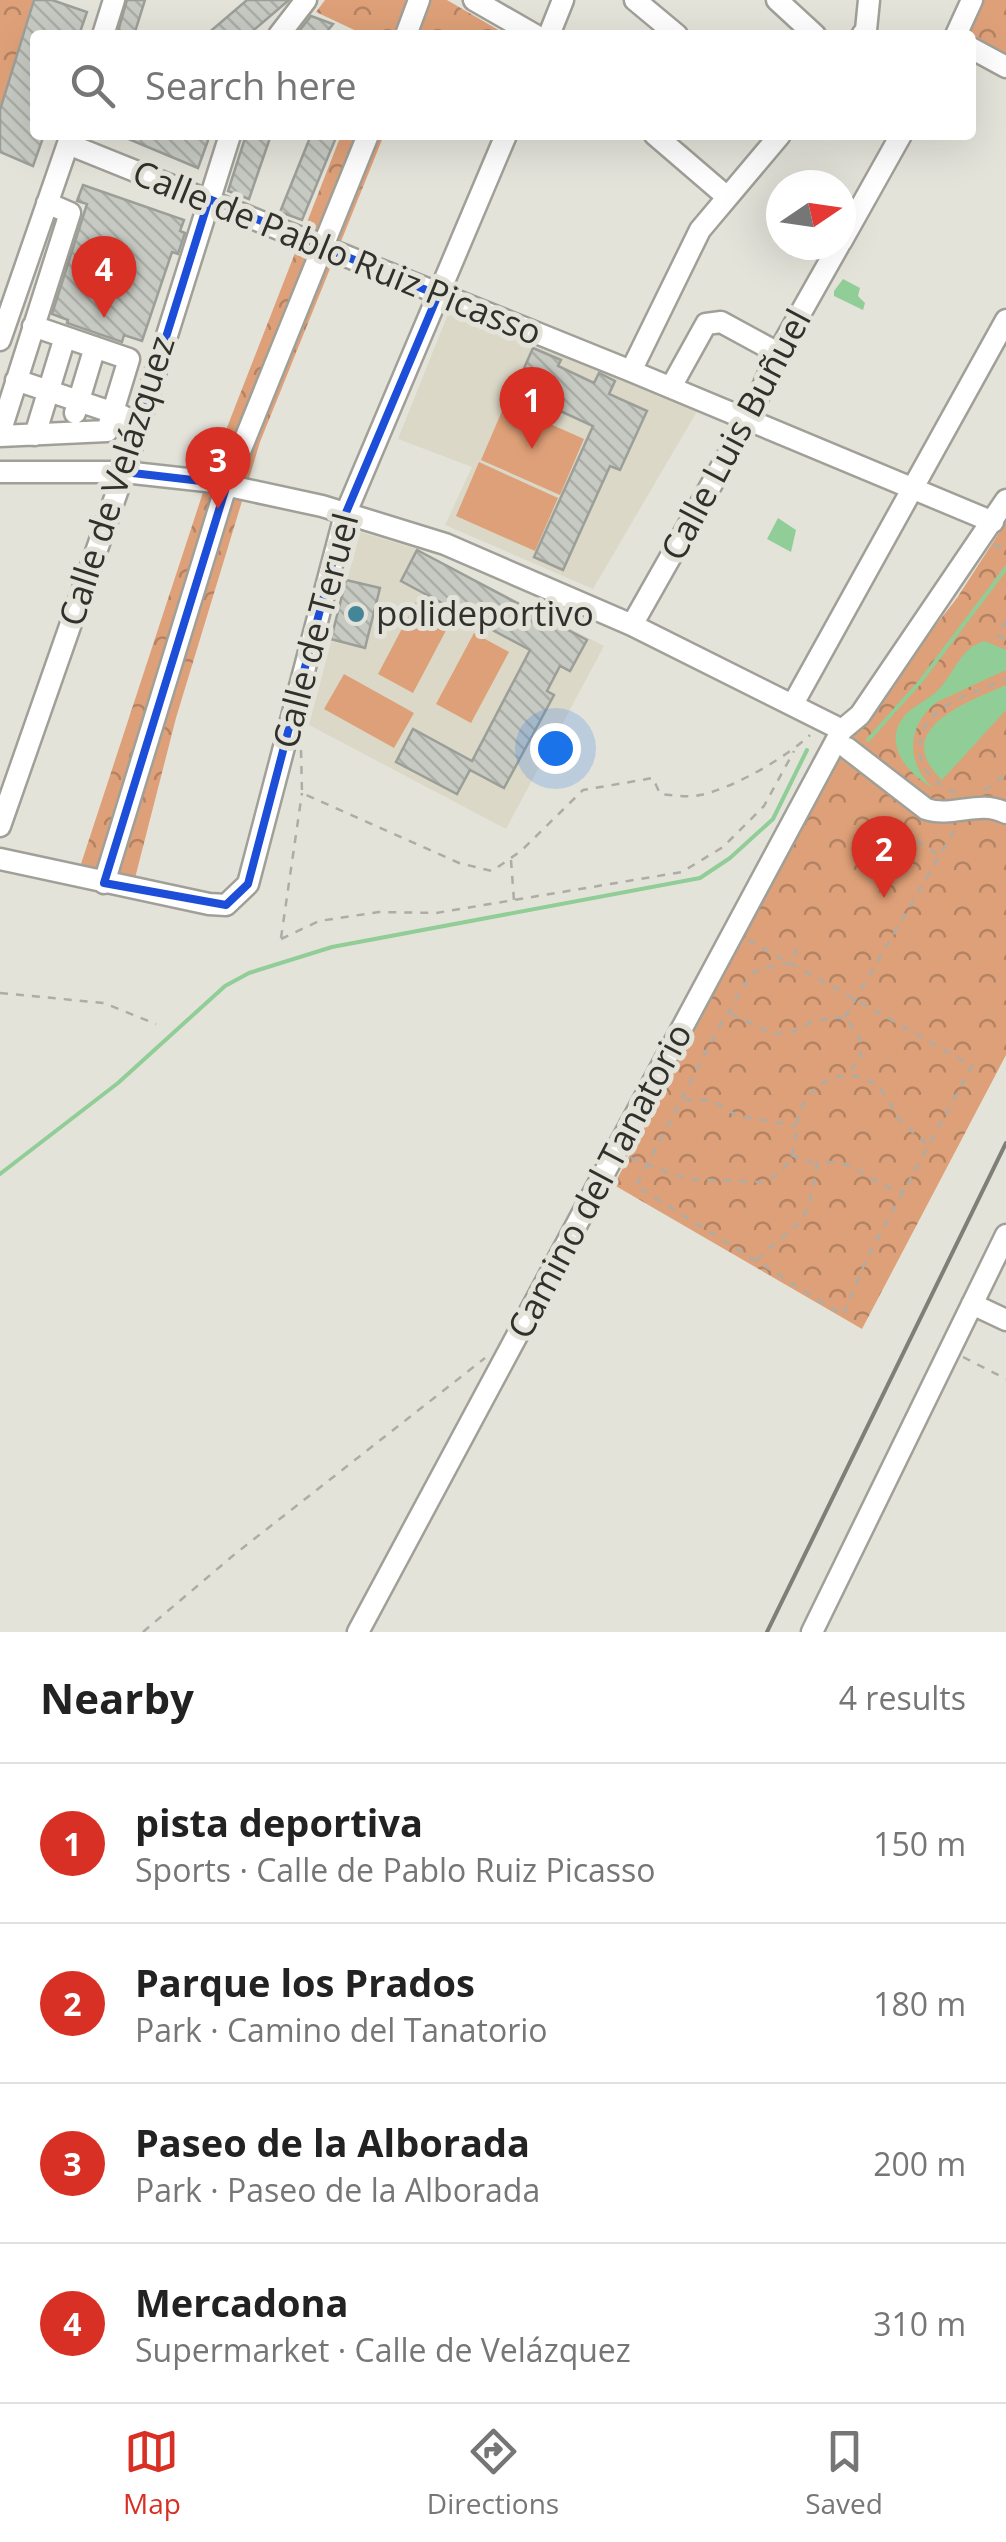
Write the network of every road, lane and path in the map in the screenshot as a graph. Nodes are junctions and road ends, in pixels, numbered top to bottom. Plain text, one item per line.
1 (114, 0) edge
2 (306, 0) edge
3 (419, 0) edge
4 (563, 0) edge
5 (635, 0) edge
6 (777, 0) edge
7 (869, 0) edge
8 (972, 0) edge
9 (485, 3) edge
10 (105, 30) edge
11 (283, 30) edge
12 (408, 30) edge
13 (527, 30) edge
14 (551, 30) edge
15 (670, 30) edge
16 (810, 30) edge
17 (866, 30) edge
18 (958, 30) edge
19 (976, 51) edge
20 (1006, 67) edge
21 (70, 140) edge
22 (228, 140) edge
23 (366, 140) edge
24 (504, 140) edge
25 (660, 140) edge
26 (776, 140) edge
27 (898, 140) edge
28 (726, 196) junction
29 (209, 199) junction
30 (47, 203) junction
31 (856, 215) edge
32 (325, 248) junction
33 (831, 260) edge
34 (438, 295) junction
35 (1006, 320) edge
36 (33, 326) junction
37 (65, 337) junction
38 (0, 340) edge
39 (95, 348) junction
40 (778, 354) junction
41 (631, 371) junction
42 (10, 382) edge
43 (671, 387) junction
44 (49, 391) junction
45 (78, 401) junction
46 (114, 413) junction
47 (748, 420) junction
48 (139, 422) junction
49 (68, 433) junction
50 (35, 434) junction
51 (0, 435) edge
52 (0, 472) edge
53 (124, 472) junction
54 (226, 486) junction
55 (912, 488) junction
56 (1006, 500) edge
57 (345, 515) junction
58 (991, 532) junction
59 (1006, 550) edge
60 (1006, 621) edge
61 (632, 626) junction
62 (1006, 639) edge
63 (1006, 679) edge
64 (793, 704) junction
65 (815, 730) dead end
66 (301, 736) dead end
67 (845, 739) junction
68 (796, 748) junction
69 (1006, 773) edge
70 (302, 793) junction
71 (962, 801) junction
72 (1006, 813) edge
73 (0, 826) edge
74 (904, 830) dead end
75 (939, 856) junction
76 (510, 858) junction
77 (0, 859) edge
78 (104, 883) junction
79 (514, 901) junction
80 (734, 932) junction
81 (797, 949) dead end
82 (791, 963) junction
83 (0, 993) edge
84 (856, 999) junction
85 (729, 1013) junction
86 (845, 1016) junction
87 (156, 1024) dead end
88 (843, 1075) junction
89 (682, 1100) junction
90 (797, 1126) junction
91 (926, 1154) junction
92 (791, 1155) junction
93 (649, 1164) junction
94 (818, 1164) junction
95 (905, 1191) junction
96 (1006, 1235) edge
97 (756, 1261) junction
98 (972, 1304) junction
99 (1006, 1320) edge
100 (950, 1350) junction
101 (490, 1355) dead end
102 (1006, 1380) edge
103 (142, 1632) edge
104 (358, 1632) edge
105 (812, 1632) edge

1 - 10 street
2 - 11 street
3 - 12 street
4 - 14 street
5 - 15 street
6 - 16 street
7 - 17 street
8 - 18 street
9 - 13 street
19 - 20 street
21 - 29 street, Calle de Pablo Ruiz Picasso
21 - 30 street
22 - 29 street, Calle de Velázquez
23 - 32 street
24 - 34 street, Calle de Teruel
25 - 28 street
26 - 28 street
27 - 31 street, Calle Luis Buñuel
28 - 41 street
29 - 32 street, Calle de Pablo Ruiz Picasso
29 - 48 street, Calle de Velázquez
30 - 36 street
30 - 38 street
32 - 34 street, Calle de Pablo Ruiz Picasso
32 - 54 street
33 - 40 street, Calle Luis Buñuel
34 - 41 street, Calle de Pablo Ruiz Picasso
34 - 57 street, Calle de Teruel
35 - 55 street
36 - 37 street
36 - 42 street
37 - 39 street
37 - 44 street
39 - 45 street
39 - 46 street
40 - 43 street
40 - 47 street, Calle Luis Buñuel
41 - 43 street, Calle de Pablo Ruiz Picasso
42 - 44 street
42 - 51 street
43 - 47 street, Calle de Pablo Ruiz Picasso
44 - 45 street
44 - 50 street
45 - 46 street
45 - 49 street
46 - 48 street
46 - 49 street
47 - 55 street, Calle de Pablo Ruiz Picasso
47 - 61 street, Calle Luis Buñuel
48 - 53 street, Calle de Velázquez
49 - 50 street
50 - 51 street
52 - 53 street
53 - 54 street
53 - 73 street, Calle de Velázquez
54 - 57 street
54 - 78 street
55 - 58 street, Calle de Pablo Ruiz Picasso
55 - 64 street
56 - 58 street, Camino del Tanatorio
57 - 61 street
57 - 78 street, Calle de Teruel
58 - 59 path
58 - 67 street, Camino del Tanatorio
60 - 62 path
61 - 64 street
63 - 71 path
64 - 67 street
65 - 68 path
66 - 70 path
67 - 71 street
67 - 80 street, Camino del Tanatorio
68 - 76 path
68 - 79 path
69 - 71 path
70 - 76 path
70 - 79 path
71 - 72 street
71 - 75 path
74 - 75 path
75 - 84 path
76 - 79 path
77 - 78 street
80 - 82 path
80 - 104 street, Camino del Tanatorio
81 - 82 path
82 - 84 path
82 - 85 path
83 - 87 path
84 - 86 path
84 - 91 path
85 - 86 path
85 - 89 path
86 - 88 path
88 - 90 path
88 - 91 path
89 - 90 path
89 - 93 path
90 - 92 path
91 - 95 path
92 - 93 path
92 - 94 path
93 - 97 path
94 - 95 path
94 - 97 path
95 - 97 path
96 - 98 street
98 - 99 street
98 - 100 street
100 - 102 path
100 - 105 street
101 - 103 path

